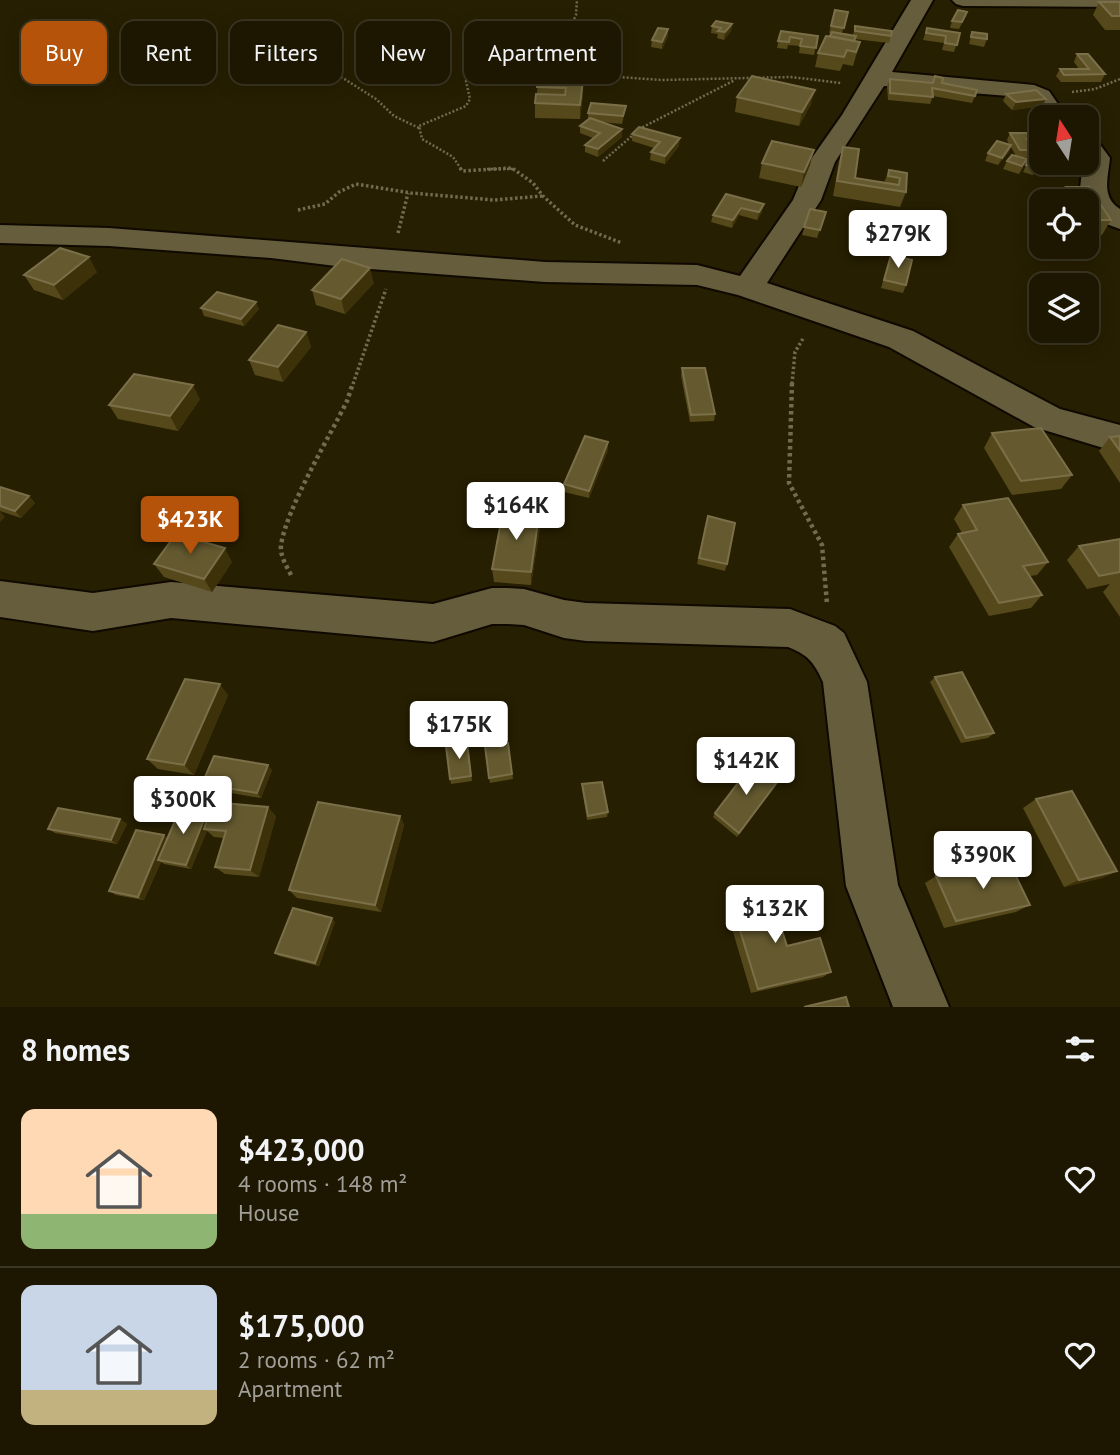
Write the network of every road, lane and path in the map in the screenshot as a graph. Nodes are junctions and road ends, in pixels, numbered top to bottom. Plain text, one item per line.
1 (577, 0) edge
2 (922, 0) edge
3 (963, 0) edge
4 (1120, 1) edge
5 (573, 21) edge
6 (342, 77) edge
7 (621, 77) edge
8 (736, 79) junction
9 (1120, 79) edge
10 (873, 82) junction
11 (465, 84) edge
12 (1040, 96) junction
13 (1046, 105) edge
14 (419, 128) junction
15 (603, 161) dead end
16 (1095, 175) edge
17 (408, 193) junction
18 (543, 196) junction
19 (298, 210) dead end
20 (1120, 220) edge
21 (0, 234) edge
22 (627, 245) dead end
23 (395, 262) junction
24 (748, 288) junction
25 (842, 319) junction
26 (1120, 439) edge
27 (0, 599) edge
28 (314, 613) junction
29 (829, 647) junction
30 (921, 1007) edge

1 - 5 path
2 - 10 street
3 - 4 street
6 - 14 path
7 - 8 path
8 - 10 path
8 - 15 path
9 - 12 path
10 - 12 street
10 - 24 street
11 - 14 path
12 - 13 street
14 - 18 path
16 - 20 street
17 - 18 path
17 - 19 path
17 - 23 path
18 - 22 path
21 - 23 street
23 - 24 street
23 - 28 path
24 - 25 street
25 - 26 street
25 - 29 path
27 - 28 street
28 - 29 street
29 - 30 street

